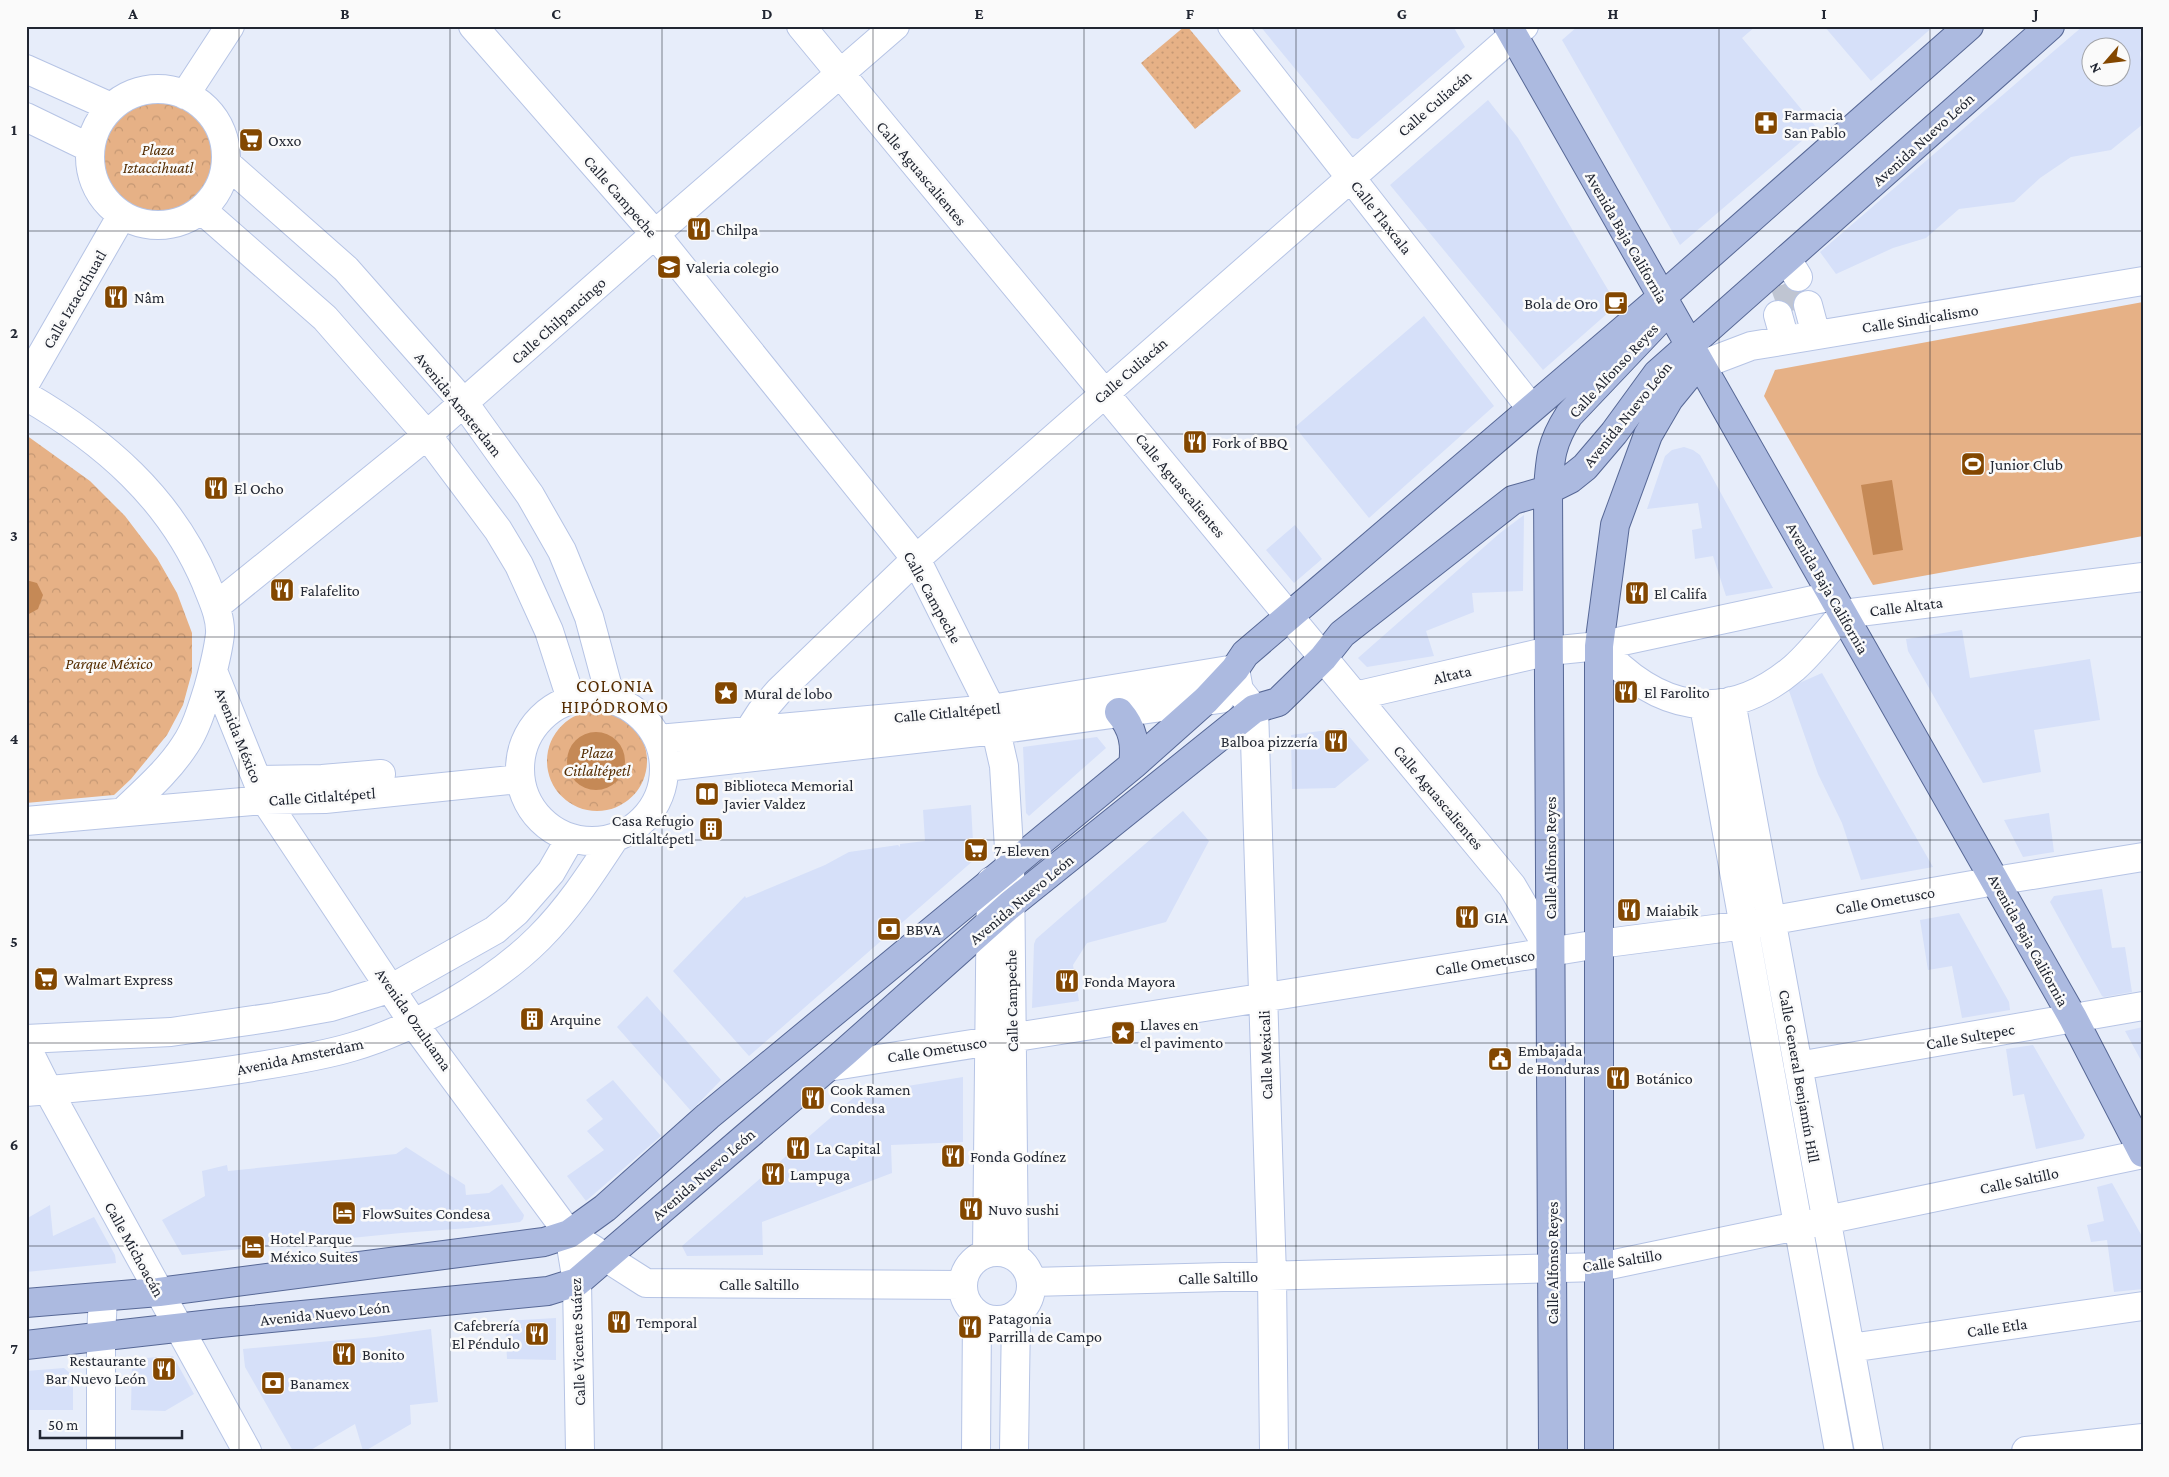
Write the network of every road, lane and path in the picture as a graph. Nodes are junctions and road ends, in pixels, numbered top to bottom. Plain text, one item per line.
1 (230, 26) edge
2 (473, 26) edge
3 (801, 26) edge
4 (895, 26) edge
5 (1232, 26) edge
6 (1969, 26) edge
7 (2050, 26) edge
8 (1515, 29) edge
9 (26, 69) edge
10 (840, 74) junction
11 (185, 95) junction
12 (111, 107) junction
13 (26, 117) edge
14 (90, 148) junction
15 (226, 163) junction
16 (1350, 176) junction
17 (202, 210) junction
18 (122, 215) junction
19 (654, 234) junction
20 (2143, 281) edge
21 (1788, 301) junction
22 (1665, 304) junction
23 (1695, 354) junction
24 (26, 382) edge
25 (1104, 393) junction
26 (26, 396) edge
27 (464, 403) junction
28 (1531, 408) junction
29 (427, 435) junction
30 (1548, 490) junction
31 (916, 559) junction
32 (2143, 576) edge
33 (1838, 605) junction
34 (216, 606) junction
35 (1289, 616) junction
36 (1599, 646) junction
37 (1549, 651) junction
38 (1323, 658) junction
39 (1235, 669) junction
40 (213, 671) junction
41 (1355, 696) junction
42 (571, 699) junction
43 (611, 699) junction
44 (1206, 700) junction
45 (1731, 701) junction
46 (1704, 706) junction
47 (1254, 709) junction
48 (1119, 712) junction
49 (993, 719) junction
50 (750, 729) junction
51 (658, 738) junction
52 (1133, 765) junction
53 (665, 766) junction
54 (520, 770) junction
55 (261, 790) junction
56 (124, 811) junction
57 (26, 821) edge
58 (570, 839) junction
59 (614, 839) junction
60 (2143, 857) edge
61 (1001, 873) junction
62 (1995, 880) junction
63 (1010, 905) junction
64 (1771, 921) junction
65 (990, 923) junction
66 (1745, 926) junction
67 (1599, 944) junction
68 (1550, 952) junction
69 (392, 988) junction
70 (1264, 997) junction
71 (2143, 1006) edge
72 (2073, 1018) junction
73 (414, 1024) junction
74 (1000, 1038) junction
75 (26, 1039) edge
76 (26, 1046) edge
77 (828, 1066) junction
78 (1798, 1066) junction
79 (37, 1091) edge
80 (2143, 1154) edge
81 (1826, 1220) junction
82 (1798, 1226) junction
83 (569, 1234) junction
84 (987, 1253) junction
85 (1014, 1256) junction
86 (606, 1258) junction
87 (1600, 1267) junction
88 (1552, 1268) junction
89 (1272, 1276) junction
90 (577, 1282) junction
91 (1031, 1282) junction
92 (962, 1285) junction
93 (159, 1292) junction
94 (103, 1297) junction
95 (26, 1303) edge
96 (2143, 1306) edge
97 (977, 1314) junction
98 (1016, 1316) junction
99 (179, 1328) junction
100 (101, 1336) junction
101 (26, 1345) edge
102 (1850, 1348) junction
103 (2143, 1438) edge
104 (101, 1451) edge
105 (247, 1451) edge
106 (580, 1451) edge
107 (976, 1451) edge
108 (1014, 1451) edge
109 (1274, 1451) edge
110 (1552, 1451) edge
111 (1599, 1451) edge
112 (1839, 1451) edge
113 (1869, 1451) edge
114 (2026, 1451) edge

1 - 11 street
2 - 19 street, Calle Campeche
3 - 10 street, Calle Aguascalientes
4 - 10 street, Calle Chilpancingo
5 - 16 street, Calle Tlaxcala
6 - 22 main road, Avenida Nuevo León
7 - 21 main road, Avenida Nuevo León
8 - 16 street, Calle Culiacán
8 - 22 main road, Avenida Baja California
9 - 12 street
10 - 19 street, Calle Chilpancingo
10 - 25 street, Calle Aguascalientes
11 - 12 street
11 - 15 street
12 - 14 street
13 - 14 street
14 - 18 street
15 - 17 street
15 - 27 street, Avenida Amsterdam
16 - 25 street, Calle Culiacán
16 - 28 street, Calle Tlaxcala
17 - 18 street
17 - 29 street
18 - 24 street, Calle Iztaccihuatl
19 - 27 street, Calle Chilpancingo
19 - 31 street, Calle Campeche
20 - 21 street, Calle Sindicalismo
21 - 23 main road, Avenida Nuevo León
21 - 23 street, Calle Sindicalismo
22 - 23 main road, Avenida Baja California
22 - 28 main road, Avenida Nuevo León
22 - 30 main road, Calle Alfonso Reyes
23 - 30 main road, Avenida Nuevo León
23 - 33 main road, Avenida Baja California
23 - 36 main road
25 - 31 street, Calle Culiacán
25 - 35 street, Calle Aguascalientes
26 - 34 street, Avenida México
27 - 29 street, Calle Chilpancingo
27 - 43 street, Avenida Amsterdam
28 - 35 main road, Avenida Nuevo León
29 - 34 street, Calle Chilpancingo
29 - 42 street
30 - 37 main road, Calle Alfonso Reyes
30 - 38 main road, Avenida Nuevo León
31 - 49 street, Calle Campeche
31 - 50 street, Calle Culiacán
32 - 33 street, Calle Altata
33 - 36 street, Calle Altata
33 - 45 street
33 - 62 main road, Avenida Baja California
34 - 40 street, Avenida México
35 - 38 street, Calle Aguascalientes
35 - 39 main road, Avenida Nuevo León
36 - 37 street, Altata
36 - 46 street
36 - 67 main road
37 - 41 street, Altata
37 - 68 main road, Calle Alfonso Reyes
38 - 41 street, Calle Aguascalientes
38 - 47 main road, Avenida Nuevo León
39 - 44 main road, Avenida Nuevo León
39 - 47 street
39 - 49 street, Calle Citlaltépetl
40 - 55 street, Avenida México
40 - 56 street, Avenida México
41 - 68 street, Calle Aguascalientes
42 - 43 street
42 - 54 street
43 - 51 street
44 - 47 street
44 - 48 street, Calle Citlaltépetl
44 - 52 main road, Avenida Nuevo León
45 - 46 street
45 - 64 street, Calle General Benjamín Hill
46 - 66 street, Calle General Benjamín Hill
47 - 63 main road, Avenida Nuevo León
47 - 70 street, Calle Mexicali
48 - 49 street, Calle Citlaltépetl
48 - 52 main road
49 - 50 street, Calle Citlaltépetl
49 - 53 street, Calle Citlaltépetl
49 - 61 street, Calle Campeche
50 - 51 street, Calle Citlaltépetl
51 - 53 street
52 - 61 main road, Avenida Nuevo León
53 - 59 street
54 - 55 street, Calle Citlaltépetl
54 - 58 street
55 - 56 street, Calle Citlaltépetl
55 - 69 street, Avenida Ozuluama
56 - 57 street
58 - 59 street
58 - 69 street
59 - 73 street, Avenida Amsterdam
60 - 62 street, Calle Ometusco
61 - 63 street, Calle Campeche
61 - 65 street, Calle Campeche
61 - 83 main road, Avenida Nuevo León
62 - 64 street, Calle Ometusco
62 - 72 main road, Avenida Baja California
63 - 65 main road, Avenida Nuevo León
63 - 74 street, Calle Campeche
64 - 66 street, Calle Ometusco
64 - 78 street, Calle General Benjamín Hill
65 - 74 street, Calle Campeche
65 - 77 main road, Avenida Nuevo León
66 - 67 street, Calle Ometusco
66 - 82 street, Calle General Benjamín Hill
67 - 68 street, Calle Ometusco
67 - 87 main road
68 - 70 street, Calle Ometusco
68 - 88 main road, Calle Alfonso Reyes
69 - 73 street, Avenida Ozuluama
69 - 75 street
70 - 74 street, Calle Ometusco
70 - 89 street, Calle Mexicali
71 - 72 street, Calle Sultepec
72 - 78 street, Calle Sultepec
72 - 80 main road, Avenida Baja California
73 - 79 street, Avenida Amsterdam
73 - 83 street, Avenida Ozuluama
74 - 77 street, Calle Ometusco
74 - 84 street, Calle Campeche
74 - 85 street, Calle Campeche
76 - 79 street, Calle Michoacán
77 - 86 main road, Avenida Nuevo León
78 - 81 street, Calle General Benjamín Hill
79 - 93 street, Calle Michoacán
80 - 81 street, Calle Saltillo
81 - 82 street, Calle Saltillo
81 - 102 street, Calle General Benjamín Hill
82 - 87 street, Calle Saltillo
82 - 112 street, Calle General Benjamín Hill
83 - 86 street, Calle Saltillo
83 - 90 street, Calle Vicente Suárez
83 - 93 main road, Avenida Nuevo León
84 - 85 street
84 - 92 street
85 - 91 street
86 - 90 main road, Avenida Nuevo León
86 - 92 street, Calle Saltillo
87 - 88 street, Calle Saltillo
87 - 111 main road
88 - 89 street, Calle Saltillo
88 - 110 main road, Calle Alfonso Reyes
89 - 91 street, Calle Saltillo
89 - 109 street, Calle Mexicali
90 - 99 main road, Avenida Nuevo León
90 - 106 street, Calle Vicente Suárez
91 - 98 street
92 - 97 street
93 - 94 main road, Avenida Nuevo León
93 - 99 street, Calle Michoacán
94 - 95 main road, Avenida Nuevo León
94 - 100 street
96 - 102 street, Calle Etla
97 - 98 street
97 - 107 street
98 - 108 street
99 - 100 main road, Avenida Nuevo León
99 - 105 street, Calle Michoacán
100 - 101 main road, Avenida Nuevo León
100 - 104 street
102 - 113 street, Calle General Benjamín Hill
103 - 114 street

